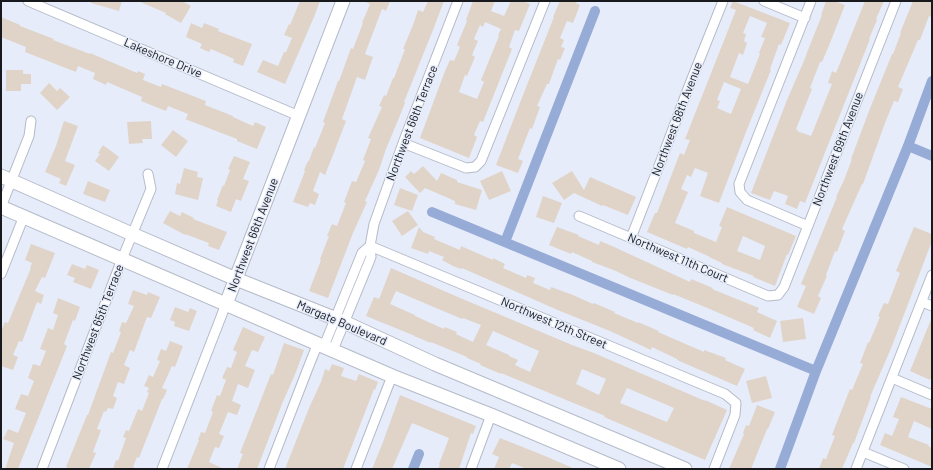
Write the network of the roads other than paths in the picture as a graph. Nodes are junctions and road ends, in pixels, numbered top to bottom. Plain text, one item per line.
1 (28, 1) edge
2 (343, 1) edge
3 (458, 1) edge
4 (544, 1) edge
5 (723, 1) edge
6 (764, 1) edge
7 (811, 1) edge
8 (896, 1) edge
9 (805, 18) junction
10 (299, 116) junction
11 (31, 120) dead end
12 (403, 143) junction
13 (148, 174) dead end
14 (6, 178) edge
15 (1, 207) edge
16 (24, 216) junction
17 (578, 216) dead end
18 (808, 226) junction
19 (132, 234) junction
20 (631, 238) junction
21 (370, 246) junction
22 (122, 259) junction
23 (1, 274) edge
24 (932, 275) edge
25 (236, 279) junction
26 (778, 296) joint
27 (922, 302) junction
28 (226, 304) junction
29 (932, 306) edge
30 (340, 321) junction
31 (325, 346) junction
32 (392, 376) junction
33 (892, 378) junction
34 (932, 395) edge
35 (491, 415) junction
36 (863, 452) junction
37 (42, 469) edge
38 (162, 469) edge
39 (269, 469) edge
40 (356, 469) edge
41 (471, 469) edge
42 (619, 469) edge
43 (685, 469) edge
44 (714, 469) edge
45 (856, 469) edge
46 (904, 469) edge

1 - 10 street, Lakeshore Drive
2 - 10 street, Northwest 66th Avenue
3 - 12 street, Northwest 66th Terrace
4 - 12 street
5 - 20 street, Northwest 68th Avenue
6 - 9 street
7 - 9 street
8 - 18 street, Northwest 69th Avenue
9 - 18 street
10 - 25 street, Northwest 66th Avenue
11 - 14 street
12 - 21 street, Northwest 66th Terrace
13 - 19 street, Northwest 65th Terrace
14 - 15 street
14 - 19 street, Margate Boulevard
15 - 16 street
16 - 22 street
16 - 23 street
17 - 20 street, Northwest 11th Court
18 - 26 street, Northwest 69th Avenue
19 - 22 street, Northwest 65th Terrace
19 - 25 street, Margate Boulevard
20 - 26 street, Northwest 11th Court
21 - 30 street, Northwest 66th Terrace
21 - 44 street, Northwest 12th Street
22 - 28 street
22 - 37 street, Northwest 65th Terrace
24 - 27 street
25 - 28 street, Northwest 66th Avenue
25 - 30 street, Margate Boulevard
27 - 29 street
27 - 33 street
28 - 31 street
28 - 38 street, Northwest 66th Avenue
30 - 31 street, Northwest 66th Terrace
30 - 43 street, Margate Boulevard
31 - 32 street
31 - 39 street, Northwest 66th Terrace
32 - 35 street
32 - 40 street
33 - 34 street
33 - 36 street
35 - 41 street
35 - 42 street
36 - 45 street
36 - 46 street

